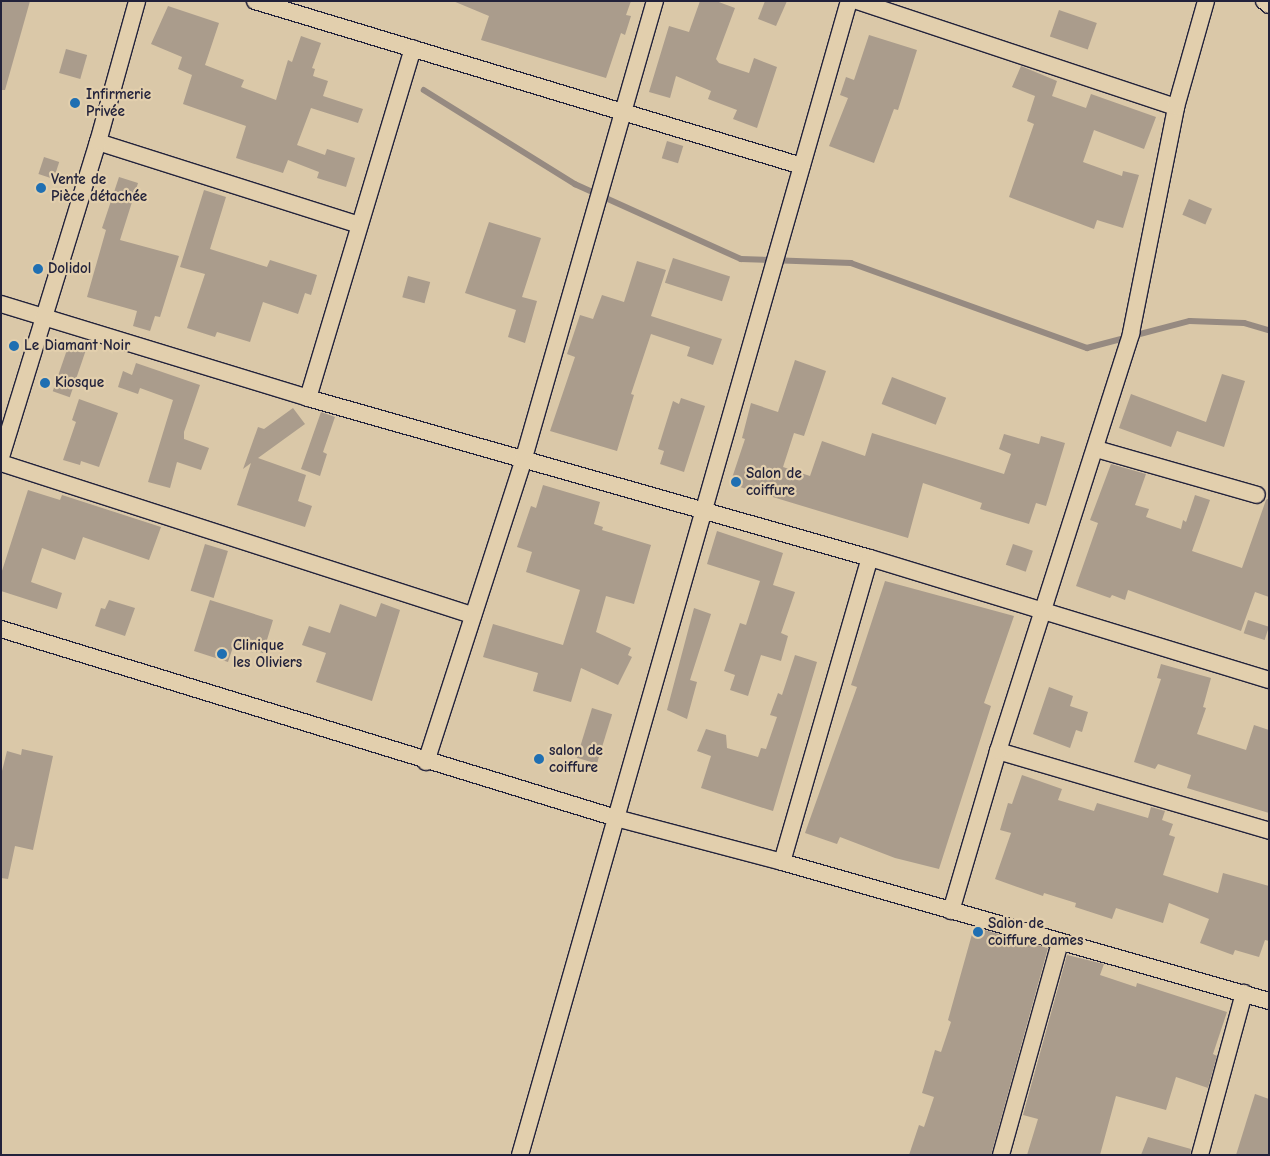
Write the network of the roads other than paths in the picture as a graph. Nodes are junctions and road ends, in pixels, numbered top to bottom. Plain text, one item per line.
1 (137, 1) edge
2 (255, 1) edge
3 (655, 1) edge
4 (849, 1) edge
5 (857, 1) edge
6 (1206, 1) edge
7 (1264, 1) edge
8 (1269, 4) edge
9 (413, 48) junction
10 (1176, 107) junction
11 (623, 111) junction
12 (98, 142) junction
13 (802, 166) junction
14 (359, 225) junction
15 (1, 304) edge
16 (42, 315) junction
17 (308, 398) junction
18 (1096, 449) junction
19 (1, 457) edge
20 (524, 460) junction
21 (1, 464) edge
22 (1257, 495) dead end
23 (704, 511) junction
24 (870, 558) junction
25 (1042, 610) junction
26 (473, 615) junction
27 (1, 629) edge
28 (1269, 680) edge
29 (998, 751) junction
30 (426, 762) junction
31 (616, 818) junction
32 (1269, 831) edge
33 (782, 862) junction
34 (951, 911) junction
35 (1060, 942) junction
36 (1244, 994) junction
37 (1269, 1001) edge
38 (520, 1155) edge
39 (1001, 1155) edge
40 (1200, 1155) edge

1 - 12 street
2 - 9 street
3 - 11 street
4 - 13 street
5 - 10 street
6 - 10 street
7 - 8 street
9 - 11 street
9 - 14 street
10 - 18 street
11 - 13 street
11 - 20 street
12 - 14 street
12 - 16 street
13 - 23 street
14 - 17 street
15 - 16 street
16 - 17 street
16 - 19 street
17 - 20 street
18 - 22 street
18 - 25 street
20 - 23 street
20 - 26 street
21 - 26 street
23 - 24 street
23 - 31 street
24 - 25 street
24 - 33 street
25 - 28 street
25 - 29 street
26 - 30 street
27 - 30 street
29 - 32 street
29 - 34 street
30 - 31 street
31 - 33 street
31 - 38 street
33 - 34 street
34 - 35 street
35 - 36 street
35 - 39 street
36 - 37 street
36 - 40 street

